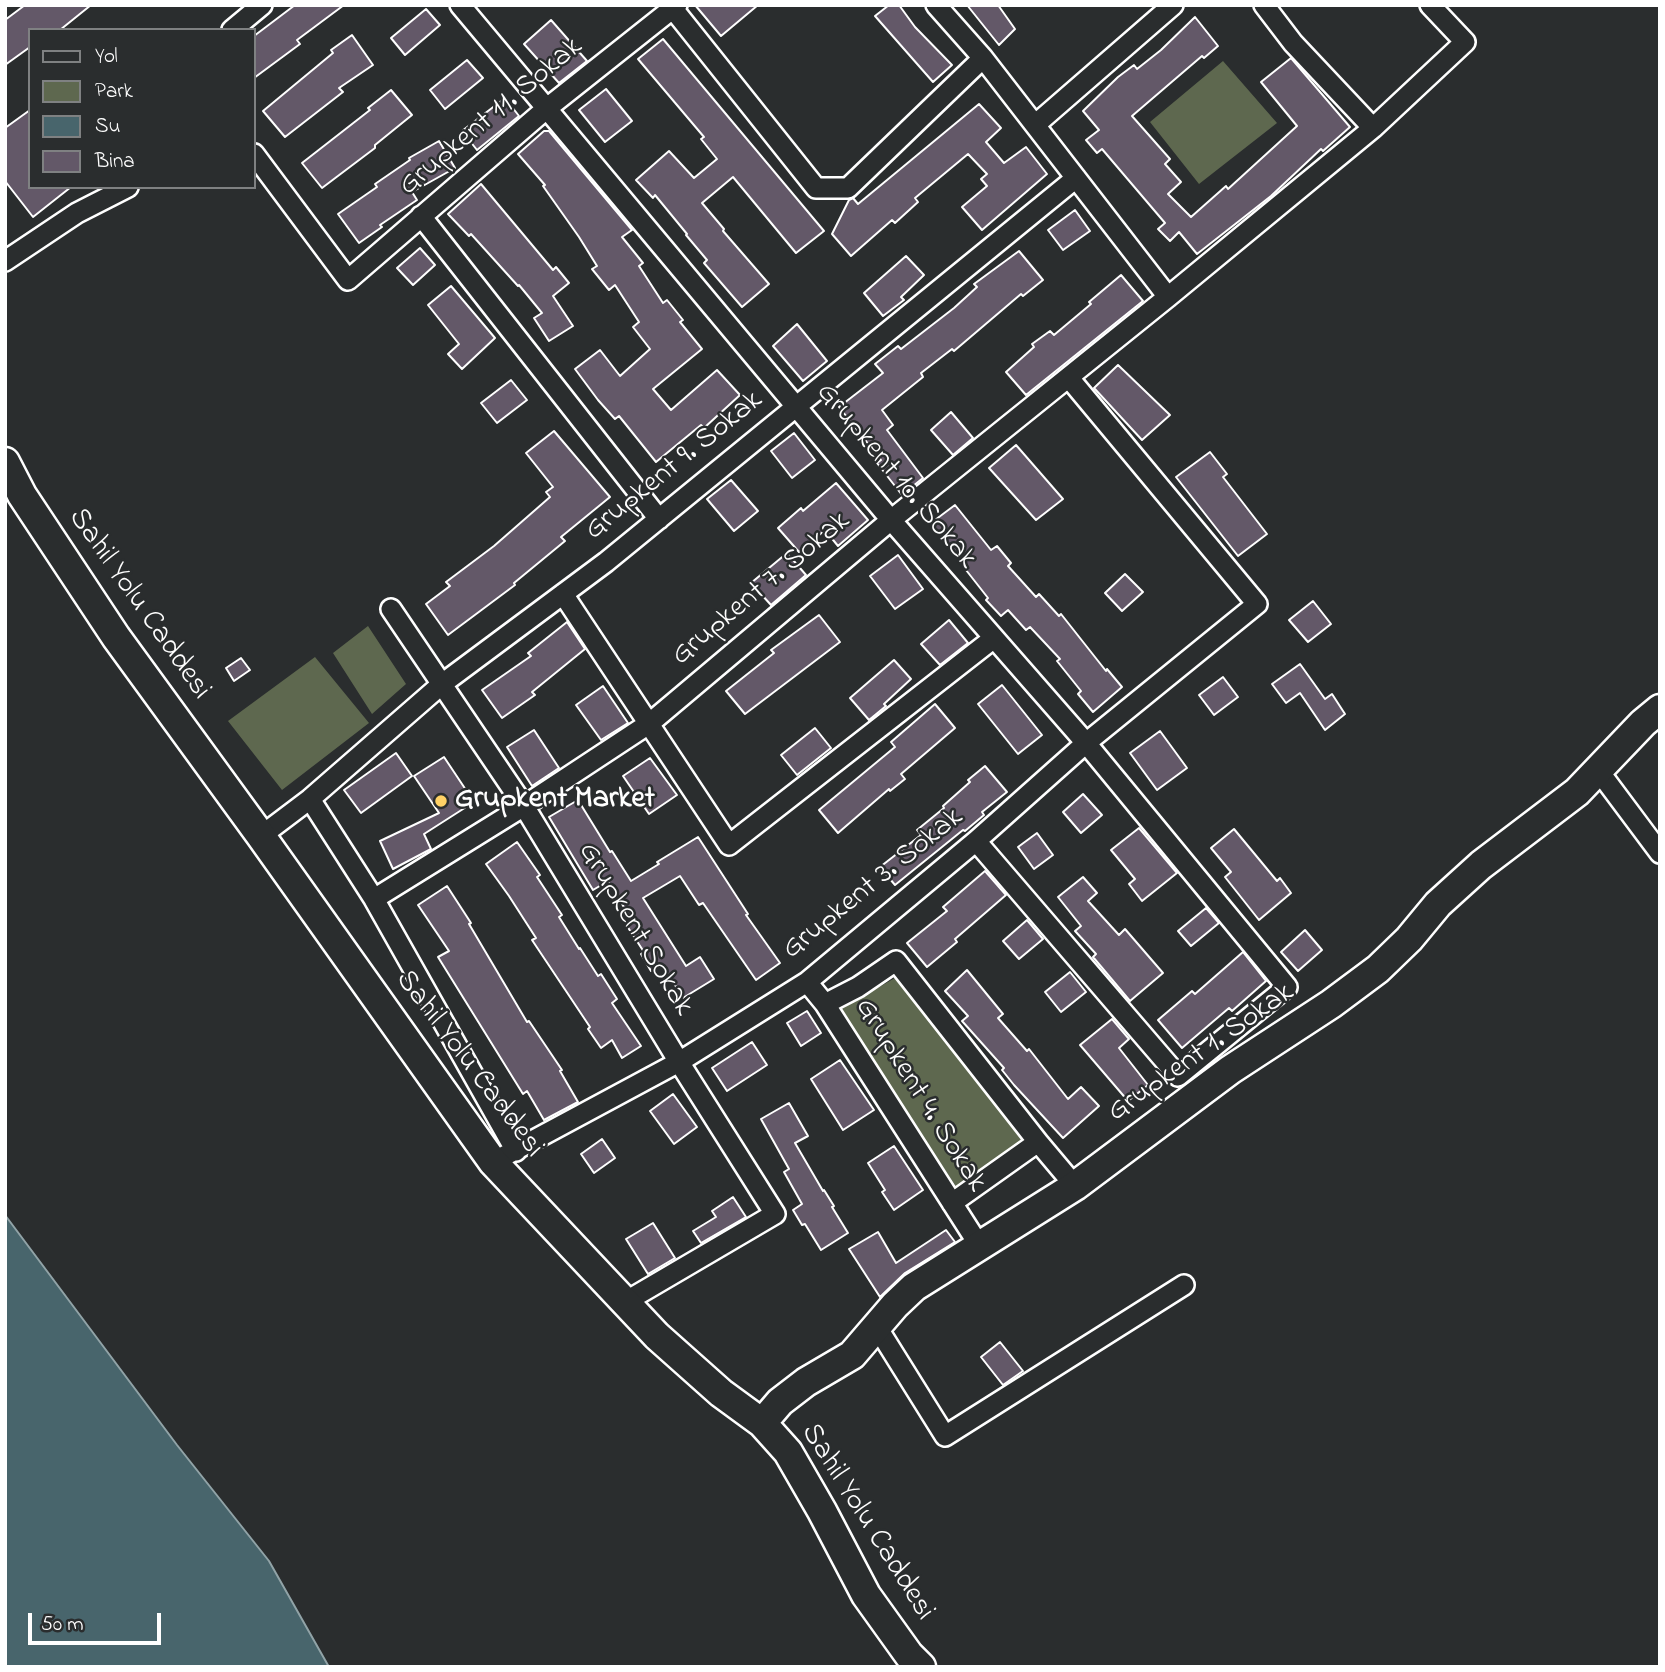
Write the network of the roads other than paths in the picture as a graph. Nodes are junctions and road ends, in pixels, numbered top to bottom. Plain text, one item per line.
1 (262, 5) edge
2 (460, 5) edge
3 (936, 5) edge
4 (1173, 5) edge
5 (1264, 5) edge
6 (1430, 5) edge
7 (673, 6) edge
8 (234, 28) edge
9 (983, 58) junction
10 (546, 109) junction
11 (1035, 125) junction
12 (1373, 128) junction
13 (256, 157) edge
14 (1076, 178) junction
15 (124, 189) edge
16 (421, 216) junction
17 (5, 261) edge
18 (1168, 297) junction
19 (1069, 377) junction
20 (797, 407) junction
21 (5, 462) edge
22 (659, 519) junction
23 (891, 520) junction
24 (563, 594) junction
25 (391, 610) dead end
26 (994, 638) junction
27 (442, 684) junction
28 (1660, 709) edge
29 (650, 723) junction
30 (1086, 743) junction
31 (1598, 770) junction
32 (310, 799) junction
33 (524, 806) junction
34 (261, 836) junction
35 (976, 841) junction
36 (1660, 853) edge
37 (374, 899) junction
38 (807, 982) junction
39 (825, 1004) junction
40 (679, 1062) junction
41 (1038, 1142) junction
42 (505, 1156) junction
43 (1075, 1186) junction
44 (952, 1203) junction
45 (979, 1245) junction
46 (1184, 1284) dead end
47 (625, 1302) junction
48 (877, 1327) junction
49 (762, 1423) junction
50 (920, 1667) edge

1 - 8 street
2 - 10 street, Grupkent 10. Sokak
3 - 9 street
4 - 11 street
5 - 12 street
6 - 12 street, Grupkent 7. Sokak
7 - 9 street
7 - 10 street, Grupkent 11. Sokak
9 - 11 street
10 - 16 street, Grupkent 11. Sokak
10 - 20 street, Grupkent 10. Sokak
11 - 14 street
12 - 18 street, Grupkent 7. Sokak
13 - 16 street, Grupkent 11. Sokak
14 - 18 street
14 - 20 street, Grupkent 9. Sokak
15 - 17 street
16 - 22 street
18 - 19 street, Grupkent 7. Sokak
19 - 23 street, Grupkent 7. Sokak
19 - 30 street, Grupkent 3. Sokak
20 - 22 street, Grupkent 9. Sokak
20 - 23 street, Grupkent 10. Sokak
21 - 34 street, Sahil Yolu Caddesi
22 - 24 street, Grupkent 9. Sokak
23 - 26 street, Grupkent 10. Sokak
23 - 29 street, Grupkent 7. Sokak
24 - 27 street, Grupkent 9. Sokak
24 - 29 street
25 - 27 street, Grupkent Sokak
26 - 29 street
26 - 30 street, Grupkent 10. Sokak
27 - 32 street, Grupkent 9. Sokak
27 - 33 street, Grupkent Sokak
28 - 31 street, Grupkent 1. Sokak
29 - 33 street, Grupkent 7. Sokak
30 - 35 street, Grupkent 3. Sokak
30 - 35 street, Grupkent 10. Sokak
31 - 36 street
31 - 43 street, Grupkent 1. Sokak
32 - 34 street, Grupkent 9. Sokak
32 - 37 street
33 - 37 street, Grupkent 7. Sokak
33 - 40 street, Grupkent Sokak
34 - 42 street, Sahil Yolu Caddesi
35 - 38 street, Grupkent 3. Sokak
37 - 42 street
38 - 39 street, Grupkent 4. Sokak
38 - 40 street, Grupkent 3. Sokak
39 - 41 street
39 - 44 street, Grupkent 4. Sokak
40 - 42 street, Grupkent 3. Sokak
40 - 47 street, Grupkent Sokak
41 - 43 street
41 - 44 street
42 - 47 street, Sahil Yolu Caddesi
43 - 45 street, Grupkent 1. Sokak
44 - 45 street, Grupkent 4. Sokak
45 - 48 street, Grupkent 1. Sokak
46 - 48 street
47 - 49 street, Sahil Yolu Caddesi
48 - 49 street, Grupkent 1. Sokak
49 - 50 street, Sahil Yolu Caddesi

